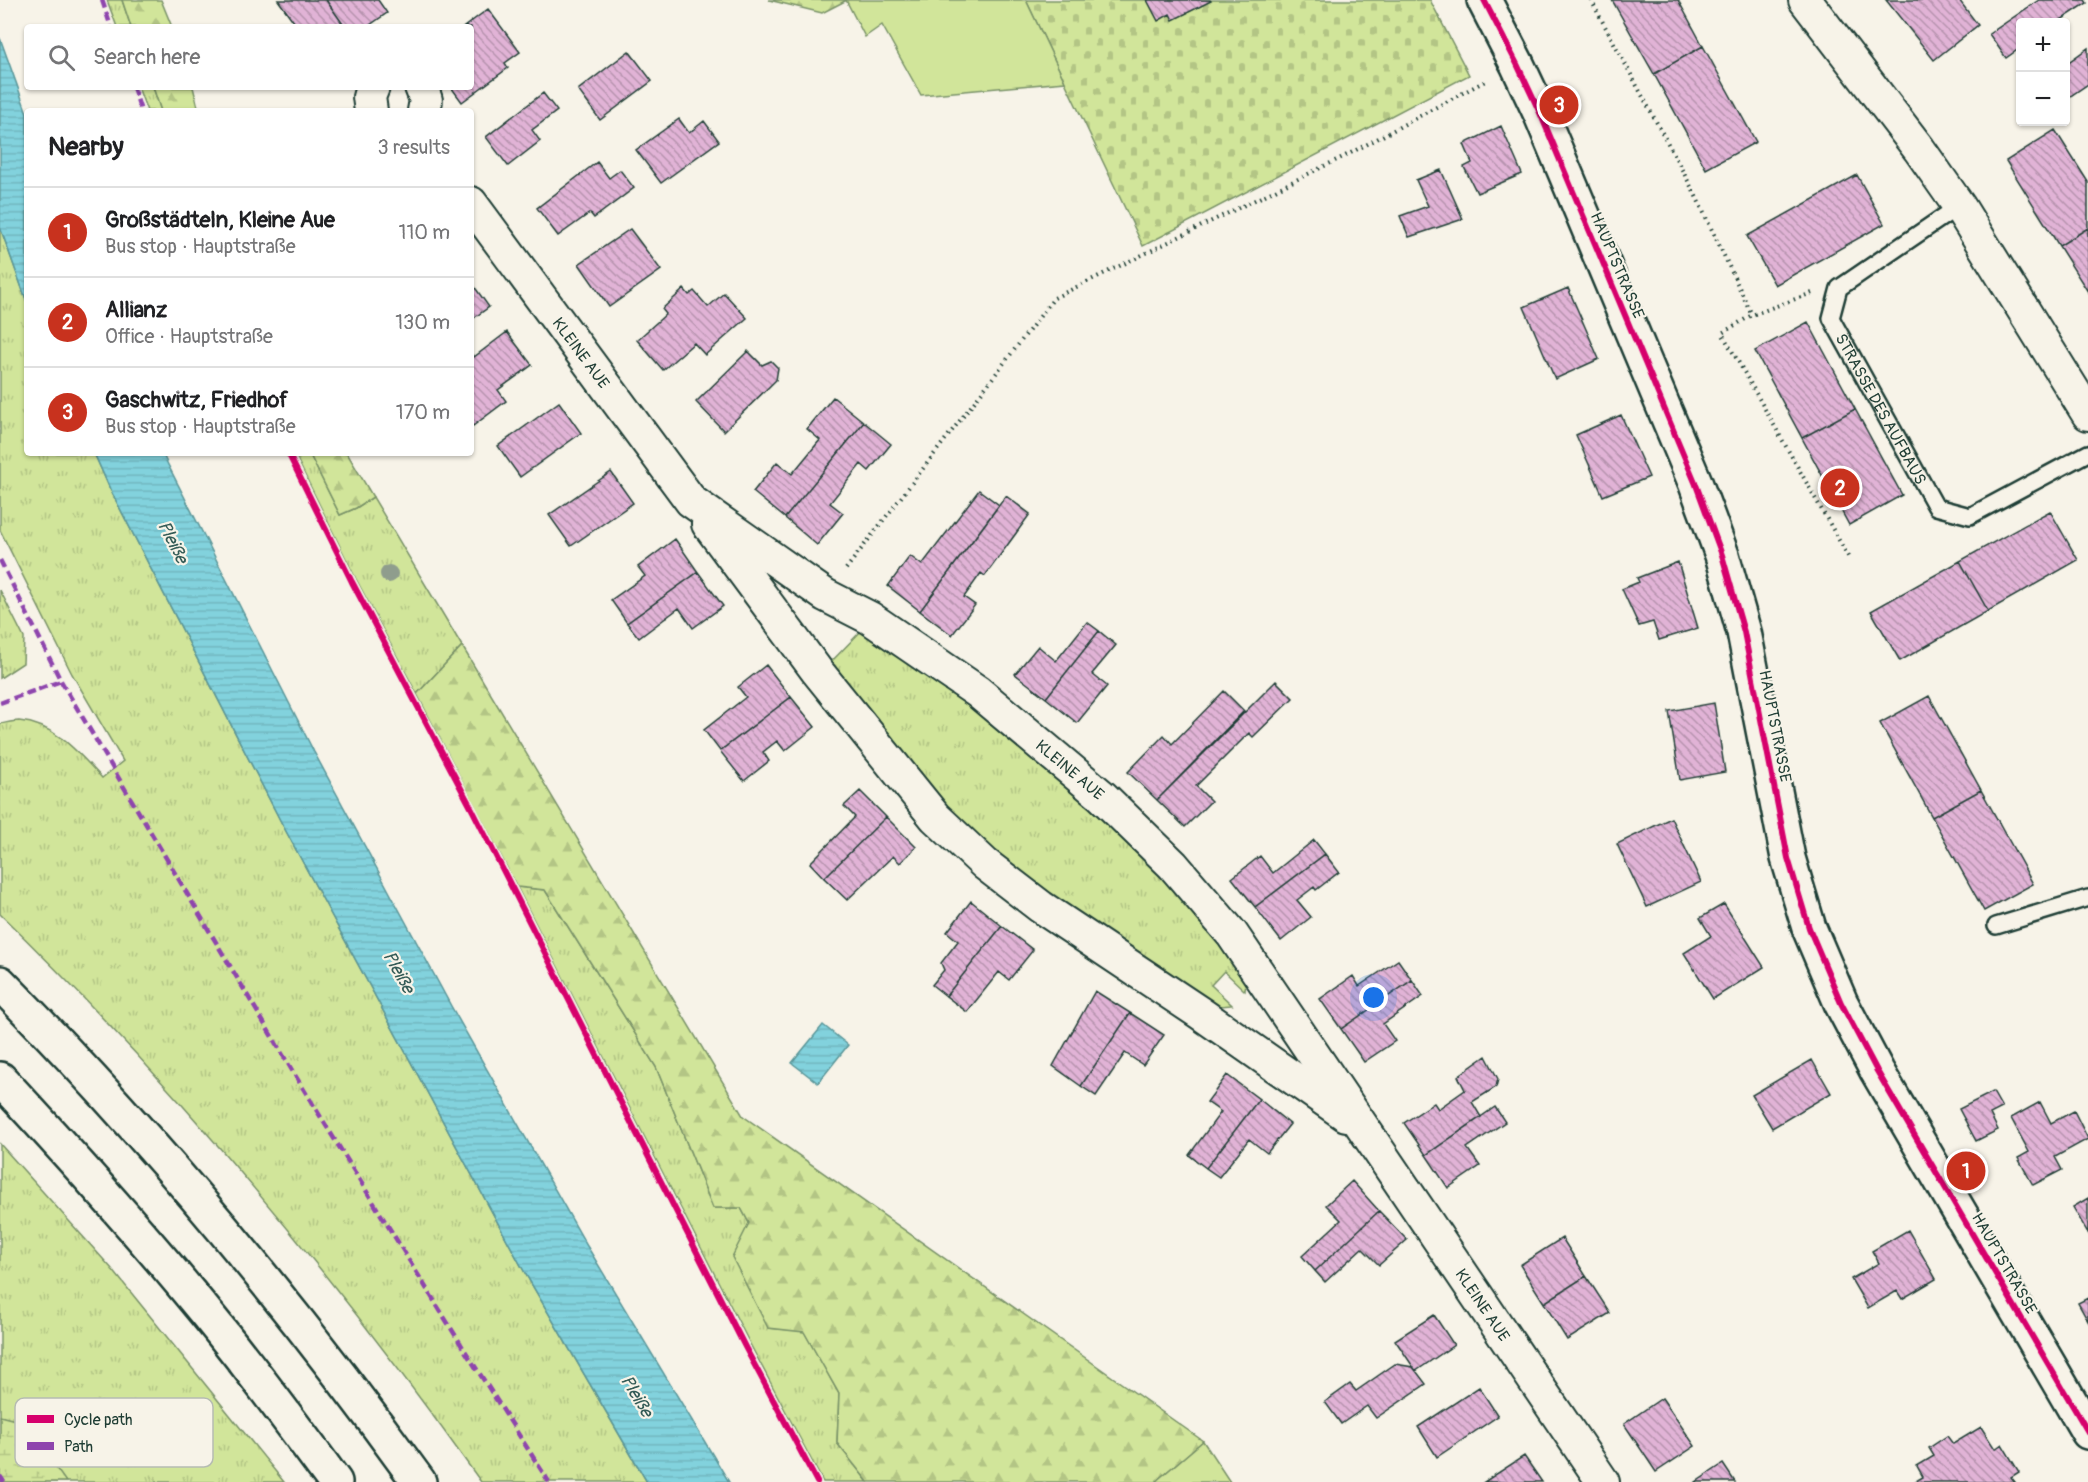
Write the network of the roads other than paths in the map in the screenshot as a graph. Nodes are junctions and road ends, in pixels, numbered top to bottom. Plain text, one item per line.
1 (1484, 0) edge
2 (1805, 0) edge
3 (372, 90) edge
4 (422, 90) edge
5 (371, 108) edge
6 (425, 108) edge
7 (1959, 206) junction
8 (474, 207) edge
9 (2088, 414) edge
10 (2088, 453) edge
11 (691, 501) junction
12 (2088, 898) edge
13 (1996, 926) dead end
14 (0, 983) edge
15 (0, 1079) edge
16 (1363, 1126) junction
17 (2088, 1432) edge
18 (335, 1482) edge
19 (419, 1482) edge
20 (1603, 1482) edge

1 - 17 main road, HAUPTSTRASSE
2 - 7 street
3 - 5 street
4 - 6 street
7 - 9 street
7 - 10 lane, STRASSE DES AUFBAUS
8 - 11 street, KLEINE AUE
11 - 16 street, KLEINE AUE
11 - 16 street, KLEINE AUE
12 - 13 lane
14 - 19 main road
15 - 18 main road
16 - 20 street, KLEINE AUE

